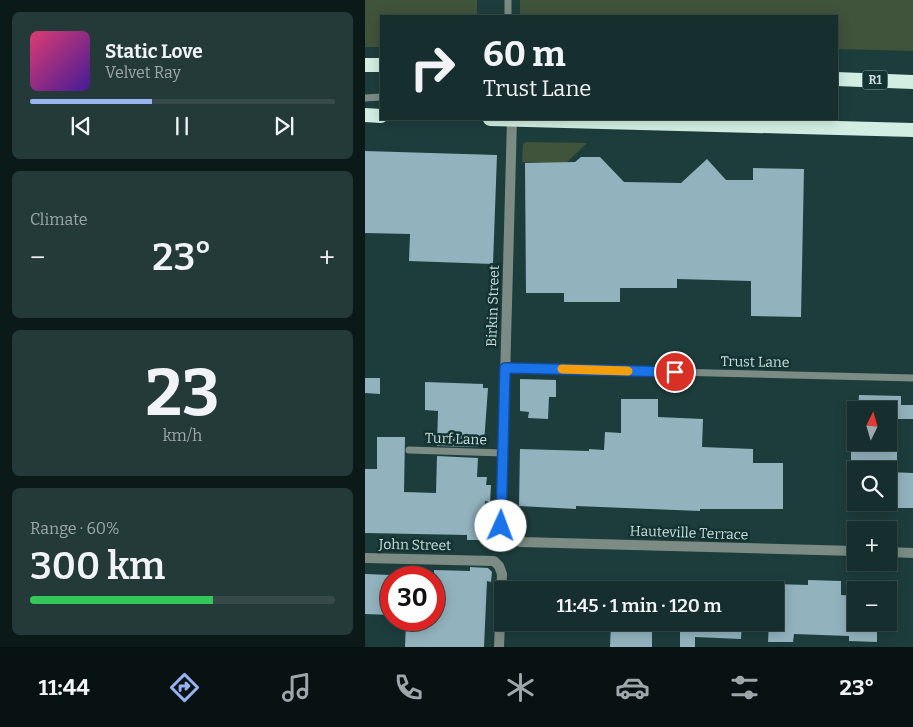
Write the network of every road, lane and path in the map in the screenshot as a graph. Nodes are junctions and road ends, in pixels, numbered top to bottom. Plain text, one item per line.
1 (508, 0) edge
2 (508, 15) edge
3 (365, 65) edge
4 (380, 65) edge
5 (838, 79) edge
6 (913, 82) edge
7 (380, 97) edge
8 (365, 98) edge
9 (365, 115) edge
10 (380, 116) edge
11 (512, 120) edge
12 (545, 120) edge
13 (720, 120) edge
14 (744, 126) junction
15 (913, 130) edge
16 (505, 368) junction
17 (913, 378) edge
18 (409, 450) dead end
19 (503, 453) junction
20 (521, 542) joint
21 (847, 551) edge
22 (897, 552) edge
23 (913, 553) edge
24 (365, 558) edge
25 (499, 647) edge

1 - 2 lane
3 - 4 highway
5 - 6 highway, R1
7 - 8 lane
9 - 10 highway
11 - 16 street, Birkin Street
12 - 14 highway
13 - 14 lane
14 - 15 highway
16 - 17 lane, Trust Lane
16 - 19 street, Birkin Street
18 - 19 lane, Turf Lane
19 - 20 street, Birkin Street
20 - 21 street, Hauteville Terrace
22 - 23 street
24 - 25 street, John Street

